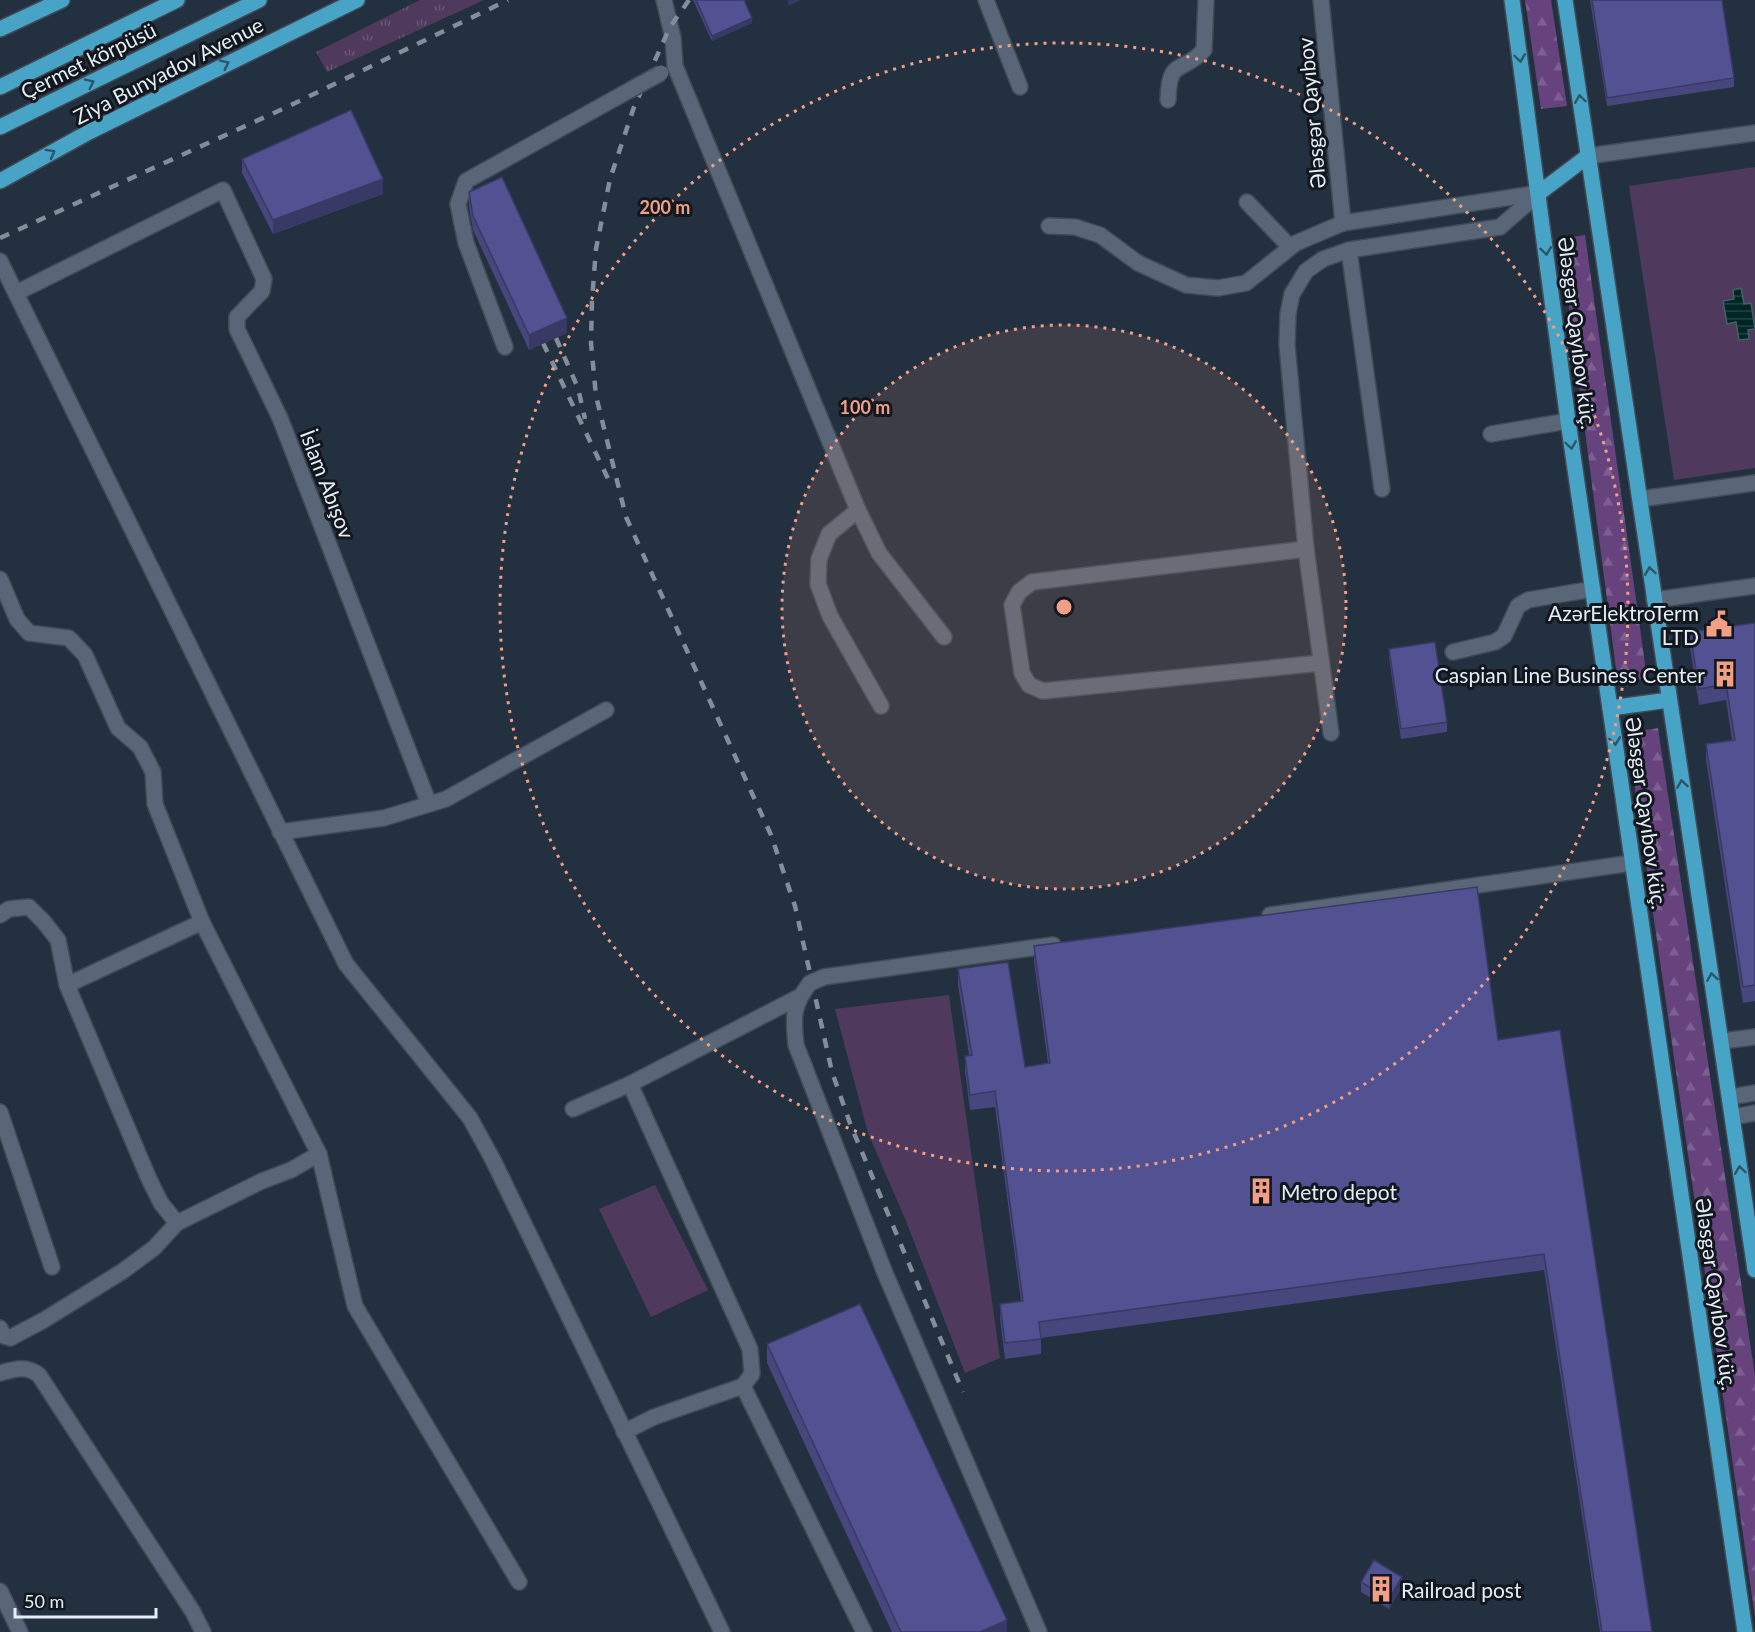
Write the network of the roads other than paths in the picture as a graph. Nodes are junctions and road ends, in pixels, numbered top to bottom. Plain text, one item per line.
1 (62, 0) edge
2 (177, 0) edge
3 (259, 0) edge
4 (357, 0) edge
5 (664, 0) edge
6 (986, 0) edge
7 (1206, 0) edge
8 (1322, 0) edge
9 (1512, 0) edge
10 (1565, 0) edge
11 (0, 28) edge
12 (675, 66) junction
13 (0, 87) edge
14 (1020, 87) dead end
15 (1168, 100) dead end
16 (0, 127) edge
17 (1755, 133) edge
18 (1588, 156) junction
19 (0, 181) edge
20 (1539, 194) junction
21 (1247, 201) dead end
22 (1343, 223) junction
23 (1049, 226) dead end
24 (1290, 247) junction
25 (1349, 250) junction
26 (0, 261) edge
27 (16, 293) junction
28 (505, 347) dead end
29 (1568, 421) junction
30 (1491, 434) dead end
31 (1755, 483) edge
32 (1382, 489) dead end
33 (1640, 499) junction
34 (858, 510) junction
35 (1306, 549) junction
36 (0, 579) edge
37 (1755, 586) edge
38 (1593, 589) junction
39 (1654, 600) junction
40 (944, 637) dead end
41 (1453, 652) dead end
42 (1321, 663) junction
43 (1669, 700) junction
44 (881, 706) dead end
45 (1610, 708) junction
46 (606, 710) dead end
47 (1331, 733) dead end
48 (429, 804) junction
49 (280, 832) junction
50 (1632, 863) junction
51 (0, 915) edge
52 (1254, 917) edge
53 (202, 922) junction
54 (1068, 943) edge
55 (67, 985) junction
56 (799, 998) junction
57 (1755, 1037) edge
58 (1722, 1041) junction
59 (630, 1084) junction
60 (1755, 1093) edge
61 (1730, 1097) junction
62 (573, 1109) dead end
63 (0, 1112) edge
64 (1755, 1113) edge
65 (1733, 1117) junction
66 (319, 1154) junction
67 (177, 1223) junction
68 (52, 1267) dead end
69 (1755, 1269) edge
70 (0, 1328) edge
71 (0, 1372) edge
72 (743, 1386) junction
73 (624, 1432) junction
74 (519, 1582) dead end
75 (0, 1591) edge
76 (20, 1632) edge
77 (203, 1632) edge
78 (722, 1632) edge
79 (864, 1632) edge
80 (1039, 1632) edge
81 (1745, 1632) edge

1 - 11 main road
2 - 13 main road, Çermet körpüsü
16 -> 3 main road, Çermet körpüsü
19 -> 4 main road, Ziya Bunyadov Avenue
5 - 12 street
6 - 14 street
7 - 15 street
8 - 22 street, Ələsgər Qayıbov
9 -> 20 main road, Ələsgər Qayıbov küç.
18 -> 10 main road, Ələsgər Qayıbov küç.
12 - 28 street, bridge
12 - 34 street
17 - 18 street
18 - 20 main road
18 - 33 main road, Ələsgər Qayıbov küç.
20 - 22 street
20 - 25 street
20 -> 29 main road, Ələsgər Qayıbov küç.
21 - 24 street
22 - 24 street
23 - 24 street
25 - 32 street
25 - 35 street
26 - 27 street
27 - 48 street, İslam Abışov
27 - 49 street
29 - 30 street
29 -> 38 main road, Ələsgər Qayıbov küç.
31 - 33 street
39 -> 33 main road, Ələsgər Qayıbov küç.
34 - 40 street
34 - 44 street
35 - 42 street
35 - 42 street
36 - 53 street
37 - 39 street
38 - 41 street
38 - 45 main road, Ələsgər Qayıbov küç.
39 - 43 main road, Ələsgər Qayıbov küç.
42 - 47 street
43 - 45 main road
58 -> 43 main road, Ələsgər Qayıbov küç.
45 -> 50 main road, Ələsgər Qayıbov küç.
46 - 48 street
48 - 49 street
49 - 73 street
50 - 52 street
50 - 81 main road, Ələsgər Qayıbov küç.
51 - 55 street
53 - 55 street
53 - 66 street
54 - 56 street
55 - 67 street
56 - 59 street
56 - 80 street
57 - 58 street
58 - 61 main road, Ələsgər Qayıbov küç.
59 - 62 street
59 - 72 street
60 - 61 street
61 - 65 main road, Ələsgər Qayıbov küç.
63 - 68 street
64 - 65 street
69 -> 65 main road, Ələsgər Qayıbov küç.
66 - 67 street
66 - 74 street
67 - 70 street
71 - 77 street
72 - 73 street
72 - 79 street
73 - 78 street
75 - 76 street

